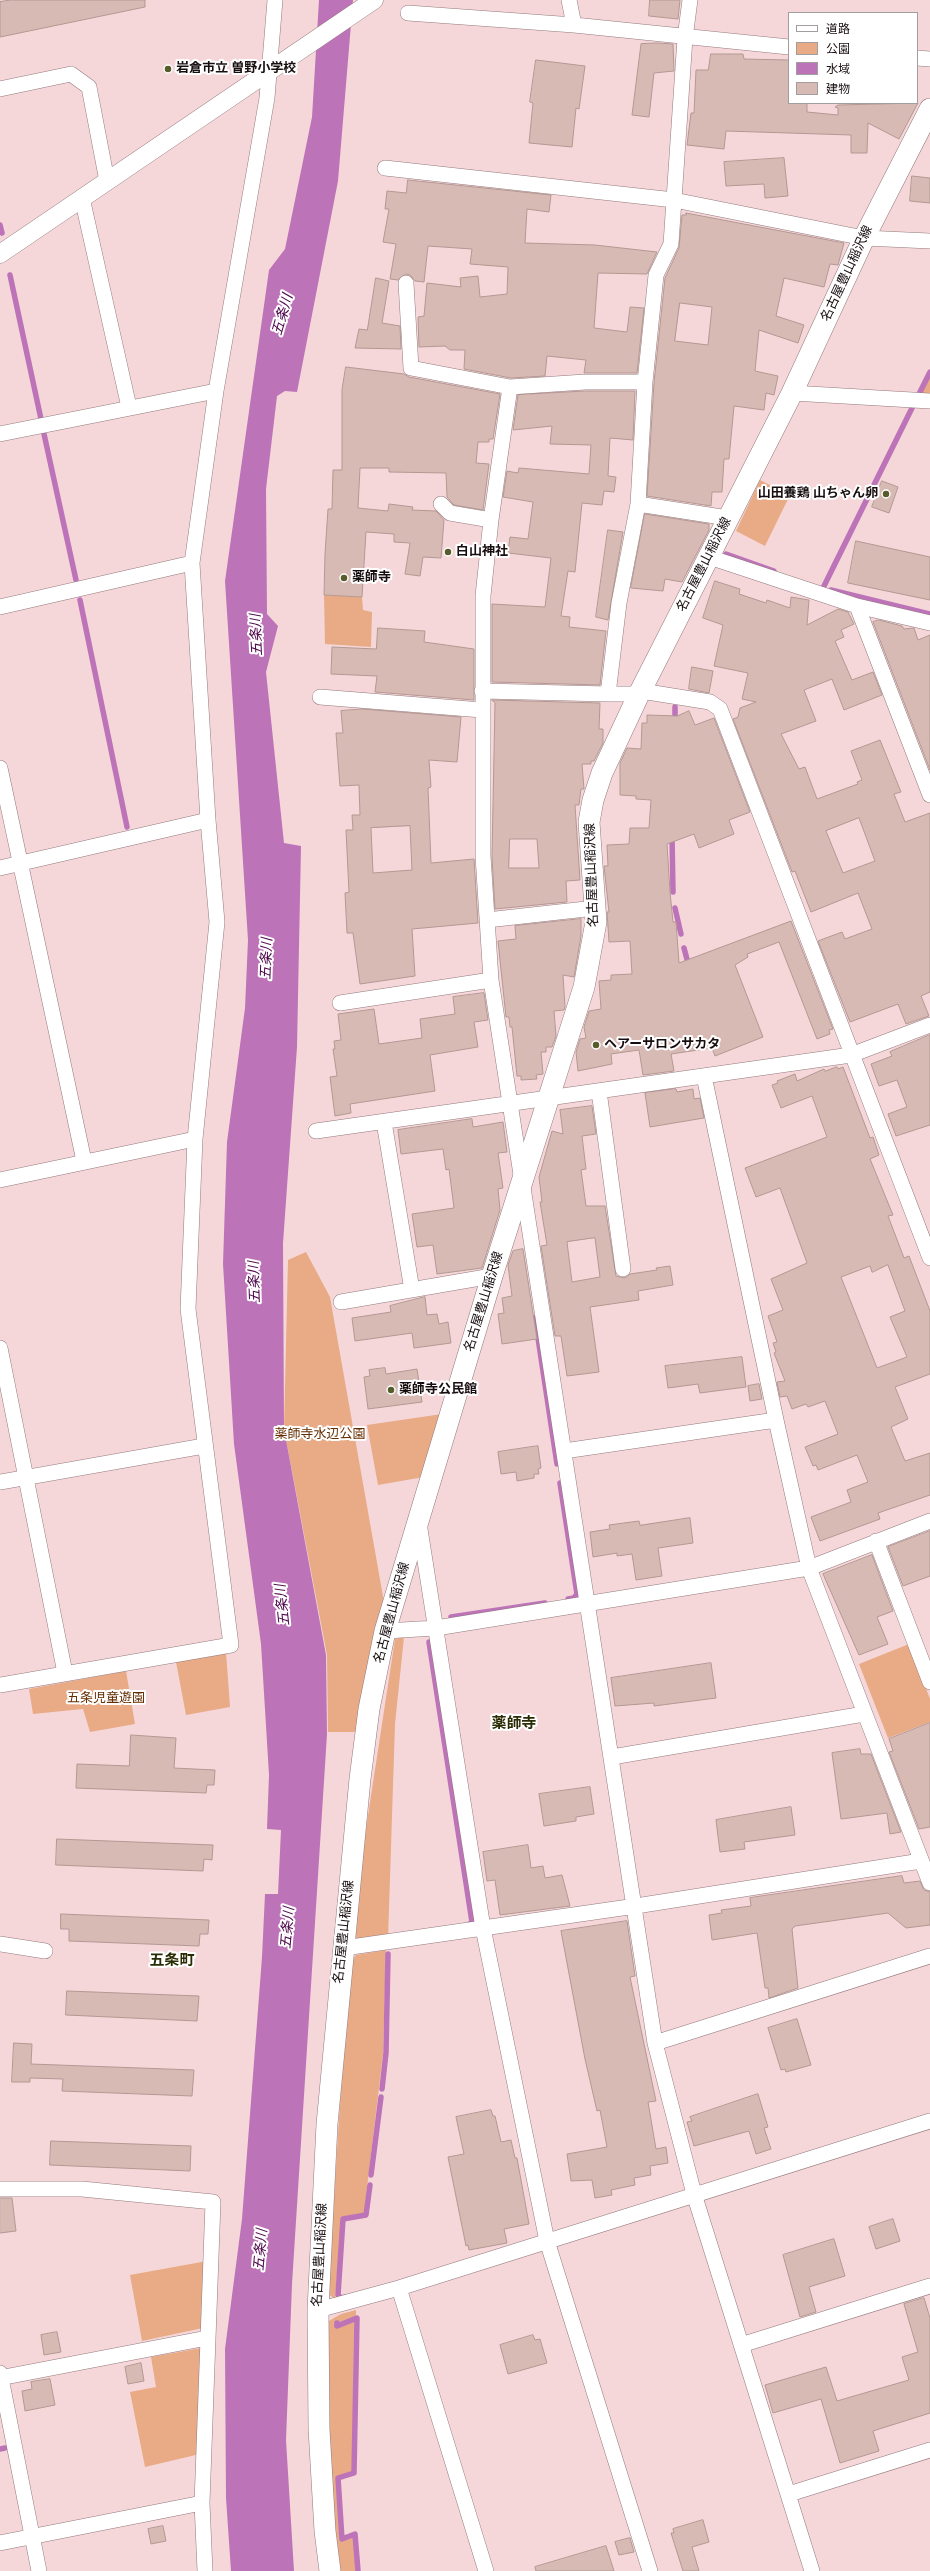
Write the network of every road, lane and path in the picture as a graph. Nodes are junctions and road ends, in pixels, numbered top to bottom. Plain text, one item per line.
1 (275, 0) edge
2 (374, 0) edge
3 (569, 0) edge
4 (690, 0) edge
5 (408, 13) dead end
6 (574, 25) junction
7 (685, 38) junction
8 (788, 47) edge
9 (918, 58) edge
10 (930, 59) edge
11 (273, 69) junction
12 (0, 89) edge
13 (930, 109) edge
14 (385, 168) dead end
15 (107, 181) junction
16 (82, 198) junction
17 (674, 200) junction
18 (864, 238) junction
19 (930, 241) edge
20 (0, 254) edge
21 (406, 283) dead end
22 (644, 382) junction
23 (510, 387) junction
24 (216, 391) junction
25 (792, 393) junction
26 (930, 401) edge
27 (129, 407) junction
28 (0, 434) edge
29 (441, 504) dead end
30 (638, 504) junction
31 (728, 518) junction
32 (491, 520) junction
33 (709, 557) junction
34 (192, 563) junction
35 (857, 606) junction
36 (0, 608) edge
37 (930, 623) edge
38 (482, 691) junction
39 (640, 692) junction
40 (608, 694) junction
41 (320, 697) dead end
42 (482, 710) junction
43 (0, 768) edge
44 (930, 795) edge
45 (208, 820) junction
46 (20, 863) junction
47 (0, 868) edge
48 (595, 908) junction
49 (488, 920) junction
50 (491, 980) junction
51 (340, 1003) dead end
52 (930, 1025) edge
53 (851, 1056) junction
54 (704, 1076) junction
55 (599, 1091) junction
56 (551, 1096) junction
57 (510, 1104) junction
58 (384, 1122) junction
59 (316, 1131) dead end
60 (195, 1139) junction
61 (84, 1161) junction
62 (0, 1180) edge
63 (522, 1183) junction
64 (930, 1258) edge
65 (623, 1269) dead end
66 (492, 1276) junction
67 (412, 1290) junction
68 (340, 1302) dead end
69 (0, 1348) edge
70 (776, 1420) junction
71 (204, 1446) junction
72 (564, 1451) junction
73 (26, 1478) junction
74 (0, 1482) edge
75 (930, 1521) edge
76 (419, 1522) junction
77 (876, 1542) junction
78 (809, 1568) junction
79 (588, 1603) junction
80 (436, 1628) junction
81 (385, 1632) junction
82 (65, 1673) junction
83 (930, 1682) edge
84 (0, 1685) edge
85 (864, 1714) junction
86 (612, 1757) junction
87 (921, 1861) junction
88 (930, 1883) edge
89 (636, 1906) junction
90 (483, 1928) junction
91 (0, 1944) edge
92 (344, 1948) junction
93 (45, 1951) dead end
94 (930, 1956) edge
95 (655, 2043) junction
96 (930, 2121) edge
97 (0, 2189) edge
98 (694, 2194) junction
99 (547, 2241) junction
100 (930, 2286) edge
101 (399, 2288) junction
102 (318, 2310) junction
103 (207, 2338) junction
104 (741, 2345) junction
105 (0, 2376) edge
106 (930, 2450) edge
107 (789, 2494) junction
108 (202, 2503) junction
109 (32, 2537) junction
110 (0, 2543) edge
111 (39, 2571) edge
112 (205, 2571) edge
113 (330, 2571) edge
114 (486, 2571) edge
115 (650, 2571) edge
116 (812, 2571) edge

1 - 11 street
2 - 11 street
3 - 6 street
4 - 7 street
5 - 6 street
6 - 7 street
7 - 8 street
7 - 17 street
9 - 10 street
11 - 15 street
11 - 24 street
12 - 15 street
13 - 18 main road, 名古屋豊山稲沢線
14 - 17 street
15 - 16 street
16 - 20 street
16 - 27 street
17 - 18 street
17 - 22 street
18 - 19 street
18 - 25 main road, 名古屋豊山稲沢線
21 - 23 street
22 - 23 street
22 - 30 street
23 - 32 street
24 - 27 street
24 - 34 street
25 - 26 street
25 - 31 main road, 名古屋豊山稲沢線
27 - 28 street
29 - 32 street
30 - 31 street
30 - 40 street
31 - 33 main road, 名古屋豊山稲沢線
32 - 38 street
33 - 35 street
33 - 39 main road, 名古屋豊山稲沢線
34 - 36 street
34 - 45 street
35 - 37 street
35 - 44 street
38 - 40 street
38 - 42 street
39 - 40 street
39 - 48 main road, 名古屋豊山稲沢線
39 - 53 street
41 - 42 street
42 - 49 street
43 - 46 street
45 - 46 street
45 - 60 street
46 - 47 street
46 - 61 street
48 - 49 street
48 - 56 main road, 名古屋豊山稲沢線
49 - 50 street
50 - 51 street
50 - 57 street
52 - 53 street
53 - 54 street
53 - 64 street
54 - 55 street
54 - 70 street
55 - 56 street
55 - 65 street
56 - 57 street
56 - 63 main road, 名古屋豊山稲沢線
57 - 58 street
57 - 63 street
58 - 59 street
58 - 67 street
60 - 61 street
60 - 71 street
61 - 62 street
63 - 66 main road, 名古屋豊山稲沢線
63 - 72 street
66 - 67 street
66 - 76 main road, 名古屋豊山稲沢線
67 - 68 street
69 - 73 street
70 - 72 street
70 - 78 street
71 - 73 street
71 - 82 street
72 - 79 street
73 - 74 street
73 - 82 street
75 - 77 street
76 - 80 street
76 - 81 main road, 名古屋豊山稲沢線
77 - 78 street
77 - 83 street
78 - 79 street
78 - 85 street
79 - 80 street
79 - 86 street
80 - 81 street
80 - 90 street
81 - 92 main road, 名古屋豊山稲沢線
82 - 84 street
85 - 86 street
85 - 87 street
86 - 89 street
87 - 88 street
87 - 89 street
89 - 90 street
89 - 95 street
90 - 92 street
90 - 99 street
91 - 93 street
92 - 102 main road, 名古屋豊山稲沢線
94 - 95 street
95 - 98 street
96 - 98 street
97 - 103 street
98 - 99 street
98 - 104 street
99 - 101 street
99 - 115 street
100 - 104 street
101 - 102 street
101 - 114 street
102 - 113 main road, 名古屋豊山稲沢線
103 - 105 street
103 - 108 street
104 - 107 street
105 - 109 street
106 - 107 street
107 - 116 street
108 - 109 street
108 - 112 street
109 - 110 street
109 - 111 street

